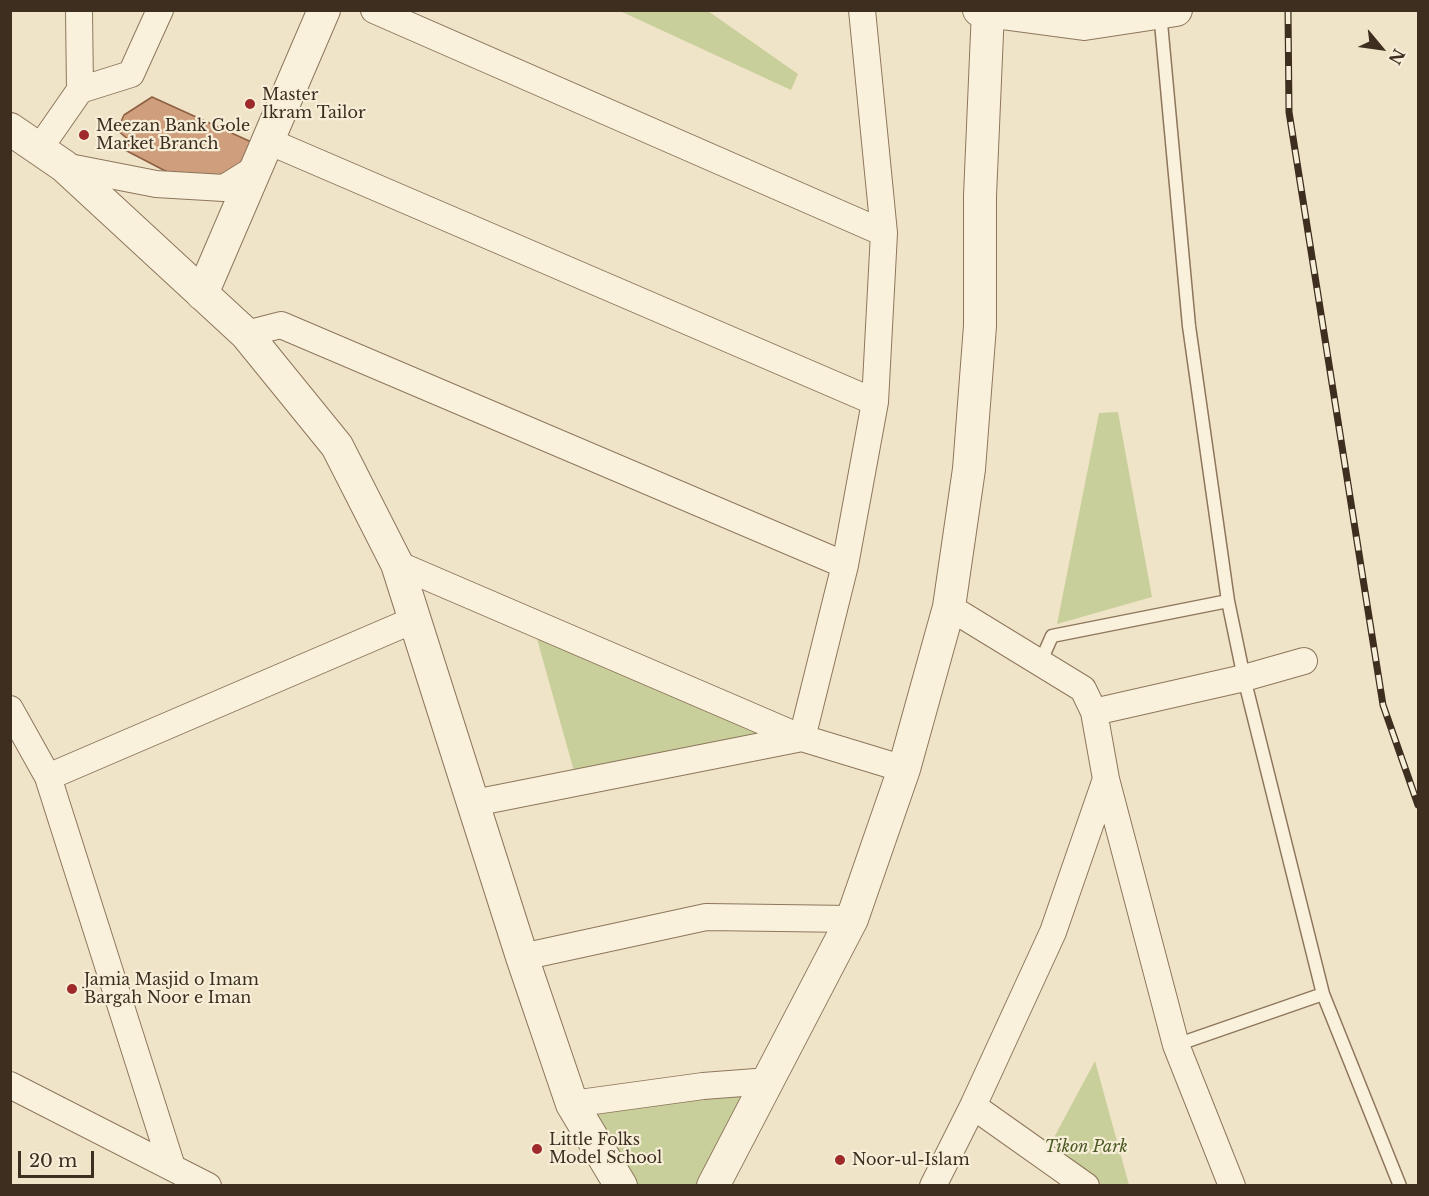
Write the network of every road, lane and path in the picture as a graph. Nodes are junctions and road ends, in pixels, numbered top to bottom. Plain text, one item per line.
1 (79, 10) edge
2 (160, 10) edge
3 (324, 10) edge
4 (374, 10) edge
5 (862, 10) edge
6 (985, 11) edge
7 (1165, 11) edge
8 (80, 90) junction
9 (10, 129) edge
10 (262, 155) junction
11 (52, 157) junction
12 (884, 233) junction
13 (202, 294) junction
14 (246, 334) junction
15 (875, 402) junction
16 (397, 564) junction
17 (845, 566) junction
18 (1228, 601) junction
19 (949, 607) junction
20 (416, 619) junction
21 (1304, 661) dead end
22 (1040, 663) junction
23 (1244, 678) junction
24 (10, 709) edge
25 (1094, 712) junction
26 (802, 738) junction
27 (904, 769) junction
28 (48, 777) junction
29 (1106, 779) junction
30 (474, 803) junction
31 (852, 919) junction
32 (522, 957) junction
33 (1323, 994) junction
34 (1176, 1044) junction
35 (769, 1081) junction
36 (10, 1085) edge
37 (572, 1104) junction
38 (973, 1106) junction
39 (172, 1167) junction
40 (208, 1185) edge
41 (621, 1185) edge
42 (713, 1185) edge
43 (933, 1185) edge
44 (1086, 1185) edge
45 (1232, 1185) edge
46 (1400, 1185) edge

1 - 8 street
2 - 8 street
3 - 10 street
4 - 12 street
5 - 12 street
6 - 7 street
6 - 19 street
7 - 18 lane
8 - 11 street
9 - 11 street
10 - 11 street
10 - 13 street
10 - 15 street
11 - 13 street
12 - 15 street
13 - 14 street
14 - 16 street
14 - 17 street
15 - 17 street
16 - 20 street
16 - 26 street
17 - 26 street
18 - 22 lane
18 - 23 lane
19 - 22 street
19 - 27 street
20 - 28 street
20 - 30 street
21 - 23 street
22 - 25 street
23 - 25 street
23 - 33 lane
24 - 28 street
25 - 29 street
26 - 27 street
26 - 30 street
27 - 31 street
28 - 39 street
29 - 34 street
29 - 38 street
30 - 32 street
31 - 32 street
31 - 35 street
32 - 37 street
33 - 34 lane
33 - 46 lane
34 - 45 street
35 - 37 street
35 - 42 street
36 - 39 street
37 - 41 street
38 - 43 street
38 - 44 street
39 - 40 street

